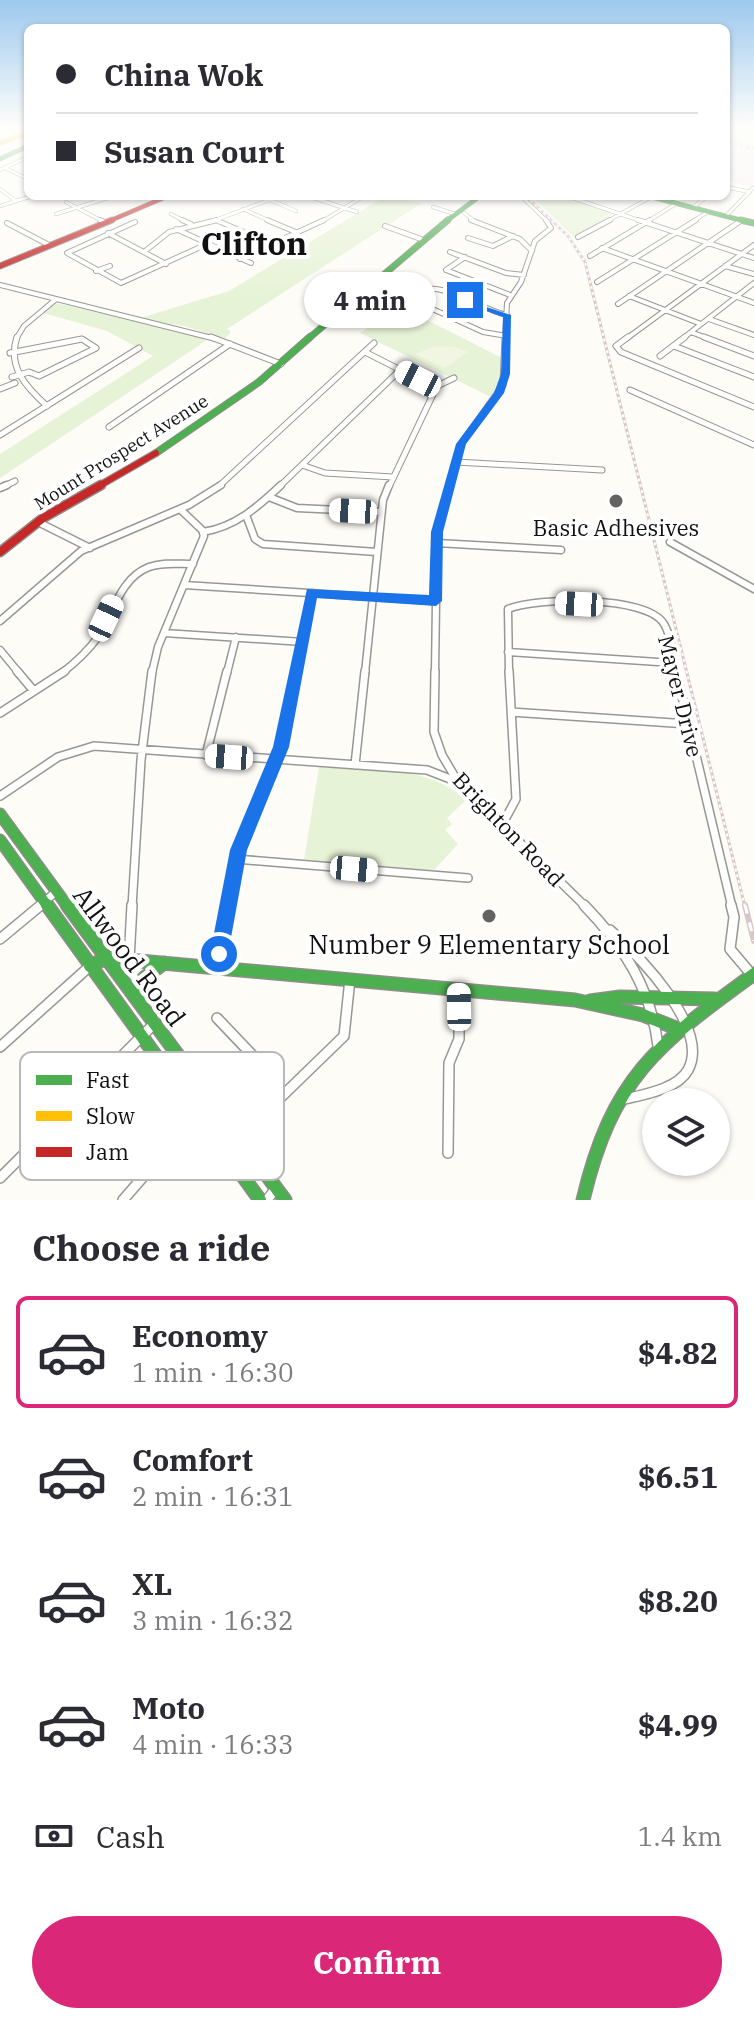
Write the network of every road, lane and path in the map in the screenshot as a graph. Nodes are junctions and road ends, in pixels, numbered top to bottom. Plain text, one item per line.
1 (730, 187) edge
2 (0, 189) edge
3 (752, 190) edge
4 (24, 198) edge
5 (102, 200) edge
6 (158, 200) edge
7 (269, 200) joint
8 (319, 200) edge
9 (358, 200) edge
10 (475, 200) edge
11 (525, 200) edge
12 (579, 200) edge
13 (643, 200) edge
14 (670, 200) edge
15 (702, 200) edge
16 (16, 201) junction
17 (66, 202) dead end
18 (677, 203) junction
19 (0, 206) edge
20 (433, 207) dead end
21 (694, 207) junction
22 (77, 208) junction
23 (243, 209) junction
24 (344, 209) junction
25 (296, 211) dead end
26 (709, 211) junction
27 (357, 212) dead end
28 (460, 213) junction
29 (619, 213) junction
30 (56, 214) dead end
31 (171, 214) dead end
32 (726, 216) junction
33 (216, 220) junction
34 (742, 220) junction
35 (135, 222) dead end
36 (646, 222) junction
37 (7, 223) dead end
38 (754, 223) edge
39 (101, 224) junction
40 (191, 224) junction
41 (385, 226) dead end
42 (176, 229) junction
43 (110, 232) junction
44 (676, 232) junction
45 (299, 234) junction
46 (513, 236) junction
47 (578, 237) dead end
48 (468, 238) dead end
49 (421, 239) junction
50 (707, 243) junction
51 (207, 244) junction
52 (271, 244) junction
53 (49, 245) junction
54 (754, 245) edge
55 (602, 248) junction
56 (532, 251) junction
57 (144, 252) junction
58 (450, 252) dead end
59 (741, 254) junction
60 (590, 256) dead end
61 (465, 257) junction
62 (754, 258) edge
63 (240, 259) junction
64 (633, 259) junction
65 (251, 263) dead end
66 (166, 264) junction
67 (0, 266) edge
68 (110, 266) dead end
69 (725, 266) junction
70 (96, 271) junction
71 (666, 271) junction
72 (754, 274) edge
73 (524, 275) junction
74 (597, 282) dead end
75 (701, 283) junction
76 (754, 283) edge
77 (0, 285) edge
78 (510, 295) junction
79 (629, 296) junction
80 (737, 297) junction
81 (55, 300) junction
82 (754, 303) edge
83 (618, 304) dead end
84 (665, 310) junction
85 (507, 315) junction
86 (709, 319) junction
87 (701, 324) junction
88 (754, 328) edge
89 (691, 332) junction
90 (73, 333) dead end
91 (748, 333) junction
92 (754, 335) edge
93 (507, 336) junction
94 (82, 339) junction
95 (374, 343) dead end
96 (230, 344) junction
97 (674, 346) junction
98 (139, 348) dead end
99 (365, 352) junction
100 (10, 353) junction
101 (660, 356) dead end
102 (754, 356) edge
103 (281, 364) junction
104 (400, 370) junction
105 (754, 377) edge
106 (454, 378) dead end
107 (13, 380) junction
108 (436, 388) junction
109 (0, 389) edge
110 (630, 390) dead end
111 (47, 406) junction
112 (754, 407) edge
113 (109, 427) dead end
114 (0, 435) edge
115 (754, 445) edge
116 (456, 462) junction
117 (302, 465) junction
118 (602, 470) dead end
119 (393, 477) junction
120 (15, 481) dead end
121 (0, 488) edge
122 (269, 497) junction
123 (180, 509) junction
124 (381, 512) junction
125 (246, 515) junction
126 (38, 522) junction
127 (203, 532) junction
128 (670, 542) dead end
129 (437, 543) junction
130 (90, 548) junction
131 (561, 550) dead end
132 (0, 552) edge
133 (377, 552) junction
134 (193, 564) junction
135 (184, 585) junction
136 (754, 589) edge
137 (312, 593) junction
138 (373, 597) junction
139 (436, 601) junction
140 (0, 621) edge
141 (164, 633) junction
142 (236, 637) junction
143 (303, 642) junction
144 (0, 650) edge
145 (508, 652) junction
146 (673, 663) junction
147 (33, 690) junction
148 (511, 712) junction
149 (0, 713) edge
150 (688, 724) junction
151 (142, 750) junction
152 (206, 755) junction
153 (276, 760) junction
154 (355, 765) junction
155 (458, 782) junction
156 (0, 796) edge
157 (0, 814) edge
158 (502, 825) junction
159 (15, 835) junction
160 (1, 844) edge
161 (236, 859) junction
162 (468, 878) dead end
163 (57, 891) junction
164 (44, 902) junction
165 (600, 923) junction
166 (0, 939) edge
167 (106, 958) junction
168 (129, 960) junction
169 (164, 963) junction
170 (90, 966) junction
171 (216, 967) junction
172 (753, 975) edge
173 (350, 979) junction
174 (459, 990) junction
175 (722, 998) junction
176 (649, 1000) junction
177 (589, 1001) junction
178 (673, 1001) junction
179 (140, 1003) junction
180 (217, 1018) dead end
181 (655, 1018) junction
182 (155, 1023) junction
183 (685, 1029) junction
184 (141, 1036) junction
185 (0, 1047) edge
186 (125, 1052) edge
187 (153, 1052) edge
188 (176, 1052) edge
189 (249, 1052) edge
190 (658, 1054) junction
191 (284, 1094) edge
192 (618, 1100) junction
193 (448, 1153) dead end
194 (20, 1158) edge
195 (0, 1178) edge
196 (140, 1180) edge
197 (246, 1180) edge
198 (270, 1180) edge
199 (276, 1188) junction
200 (123, 1200) edge
201 (260, 1200) edge
202 (267, 1200) edge
203 (285, 1200) edge
204 (583, 1200) edge

1 - 3 street
2 - 16 street
3 - 32 street
4 - 16 street
5 - 22 street
6 - 39 main road
7 - 23 street
7 - 25 street
8 - 24 street
9 - 24 street
10 - 28 main road, Mount Prospect Avenue
11 - 56 street, Brighton Road
12 - 29 street
13 - 29 street
14 - 18 main road
15 - 21 street
16 - 19 street
17 - 22 street
18 - 21 main road
18 - 36 street
20 - 28 street
21 - 26 main road
22 - 30 street
22 - 39 street
23 - 33 street
23 - 45 street
24 - 27 street
24 - 45 street
26 - 32 main road
26 - 44 street
28 - 46 street
28 - 49 main road, Mount Prospect Avenue
29 - 36 street
29 - 47 street
31 - 40 street
32 - 34 main road
33 - 40 street
33 - 52 street
34 - 38 main road
34 - 50 street
35 - 43 street
36 - 44 street
36 - 55 street
37 - 53 street
39 - 43 street
39 - 53 main road
40 - 42 street
41 - 49 street
42 - 51 street
42 - 57 street
43 - 57 street
43 - 70 street
44 - 50 street
44 - 64 street
45 - 52 street
46 - 48 street
46 - 56 street
49 - 103 main road, Mount Prospect Avenue
50 - 59 street
50 - 71 street
51 - 63 street
51 - 66 street
52 - 63 street
53 - 67 main road
54 - 59 street
55 - 60 street
55 - 64 street
56 - 73 street, Brighton Road
57 - 66 street
58 - 61 street
59 - 62 street
59 - 69 street
61 - 73 street
61 - 78 street
63 - 65 street
64 - 71 street
64 - 74 street
66 - 70 street
68 - 70 street
69 - 72 street
69 - 75 street
71 - 75 street
71 - 79 street
73 - 78 street, Brighton Road
75 - 80 street
75 - 84 street
76 - 80 street
77 - 81 street
78 - 85 street, Brighton Road
79 - 83 street
79 - 84 street
80 - 82 street
80 - 86 street
81 - 96 street
81 - 100 street
84 - 87 street
84 - 112 street
85 - 93 street, Brighton Road
85 - 93 street
86 - 87 street
86 - 91 street
87 - 89 street
88 - 91 street
89 - 97 street
89 - 102 street
90 - 94 street
91 - 92 street
93 - 116 street, Brighton Road
94 - 100 street
94 - 107 street
95 - 99 street
96 - 103 street
96 - 113 street
97 - 101 street
97 - 105 street
98 - 111 street
99 - 104 street
99 - 123 street
100 - 107 street
103 - 126 main road, Mount Prospect Avenue
104 - 108 street
104 - 117 street
106 - 108 street
107 - 109 street
107 - 111 street
108 - 119 street
110 - 115 street
111 - 114 street
116 - 118 street
116 - 129 street, Brighton Road
117 - 119 street
117 - 122 street
119 - 124 street
120 - 121 street
122 - 124 street
122 - 125 street
123 - 127 street
123 - 130 street
124 - 133 street
125 - 127 street
125 - 133 street
126 - 130 street
126 - 132 main road, Mount Prospect Avenue
127 - 134 street
128 - 136 street
129 - 131 street
129 - 139 street, Brighton Road
130 - 140 street
133 - 138 street
134 - 135 street
134 - 147 street
135 - 137 street
135 - 141 street
137 - 138 street
137 - 143 street
138 - 139 street
138 - 154 street
139 - 155 street, Brighton Road
141 - 142 street
141 - 151 street
142 - 143 street
142 - 152 street
143 - 153 street
144 - 147 street
145 - 146 street
145 - 146 street, Mayer Drive
145 - 148 street, Mayer Drive
146 - 150 street, Mayer Drive
147 - 149 street
148 - 150 street
148 - 158 street, Mayer Drive
150 - 172 street, Mayer Drive
151 - 152 street
151 - 156 street
151 - 168 street
152 - 153 street
153 - 154 street
153 - 161 street
154 - 155 street
155 - 158 street, Brighton Road
157 - 159 main road, Allwood Road
158 - 165 street, Brighton Road
159 - 160 street
159 - 163 main road, Allwood Road
160 - 164 main road, Allwood Road
161 - 162 street
161 - 171 street
163 - 164 street
163 - 167 main road, Allwood Road
164 - 166 street
164 - 170 main road, Allwood Road
165 - 176 street, Brighton Road
165 - 178 street, Brighton Road
167 - 168 main road
167 - 170 main road
167 - 179 main road, Allwood Road
168 - 169 main road
169 - 171 main road
169 - 179 main road
170 - 184 main road, Allwood Road
170 - 185 street
171 - 173 main road
172 - 175 main road
173 - 174 main road
173 - 191 street
174 - 177 main road
174 - 193 street
175 - 178 main road
175 - 183 main road
176 - 177 main road
176 - 178 main road
176 - 181 street, Brighton Road
177 - 181 main road
178 - 183 street, Brighton Road
179 - 182 main road, Allwood Road
180 - 189 street
181 - 183 main road
181 - 190 street, Brighton Road
182 - 184 street
182 - 188 main road, Allwood Road
183 - 190 main road
183 - 192 street
184 - 186 street
184 - 187 main road, Allwood Road
190 - 192 main road
192 - 204 main road
194 - 195 street
196 - 200 street
197 - 201 main road, Allwood Road
198 - 199 main road, Allwood Road
199 - 202 street
199 - 203 main road, Allwood Road

